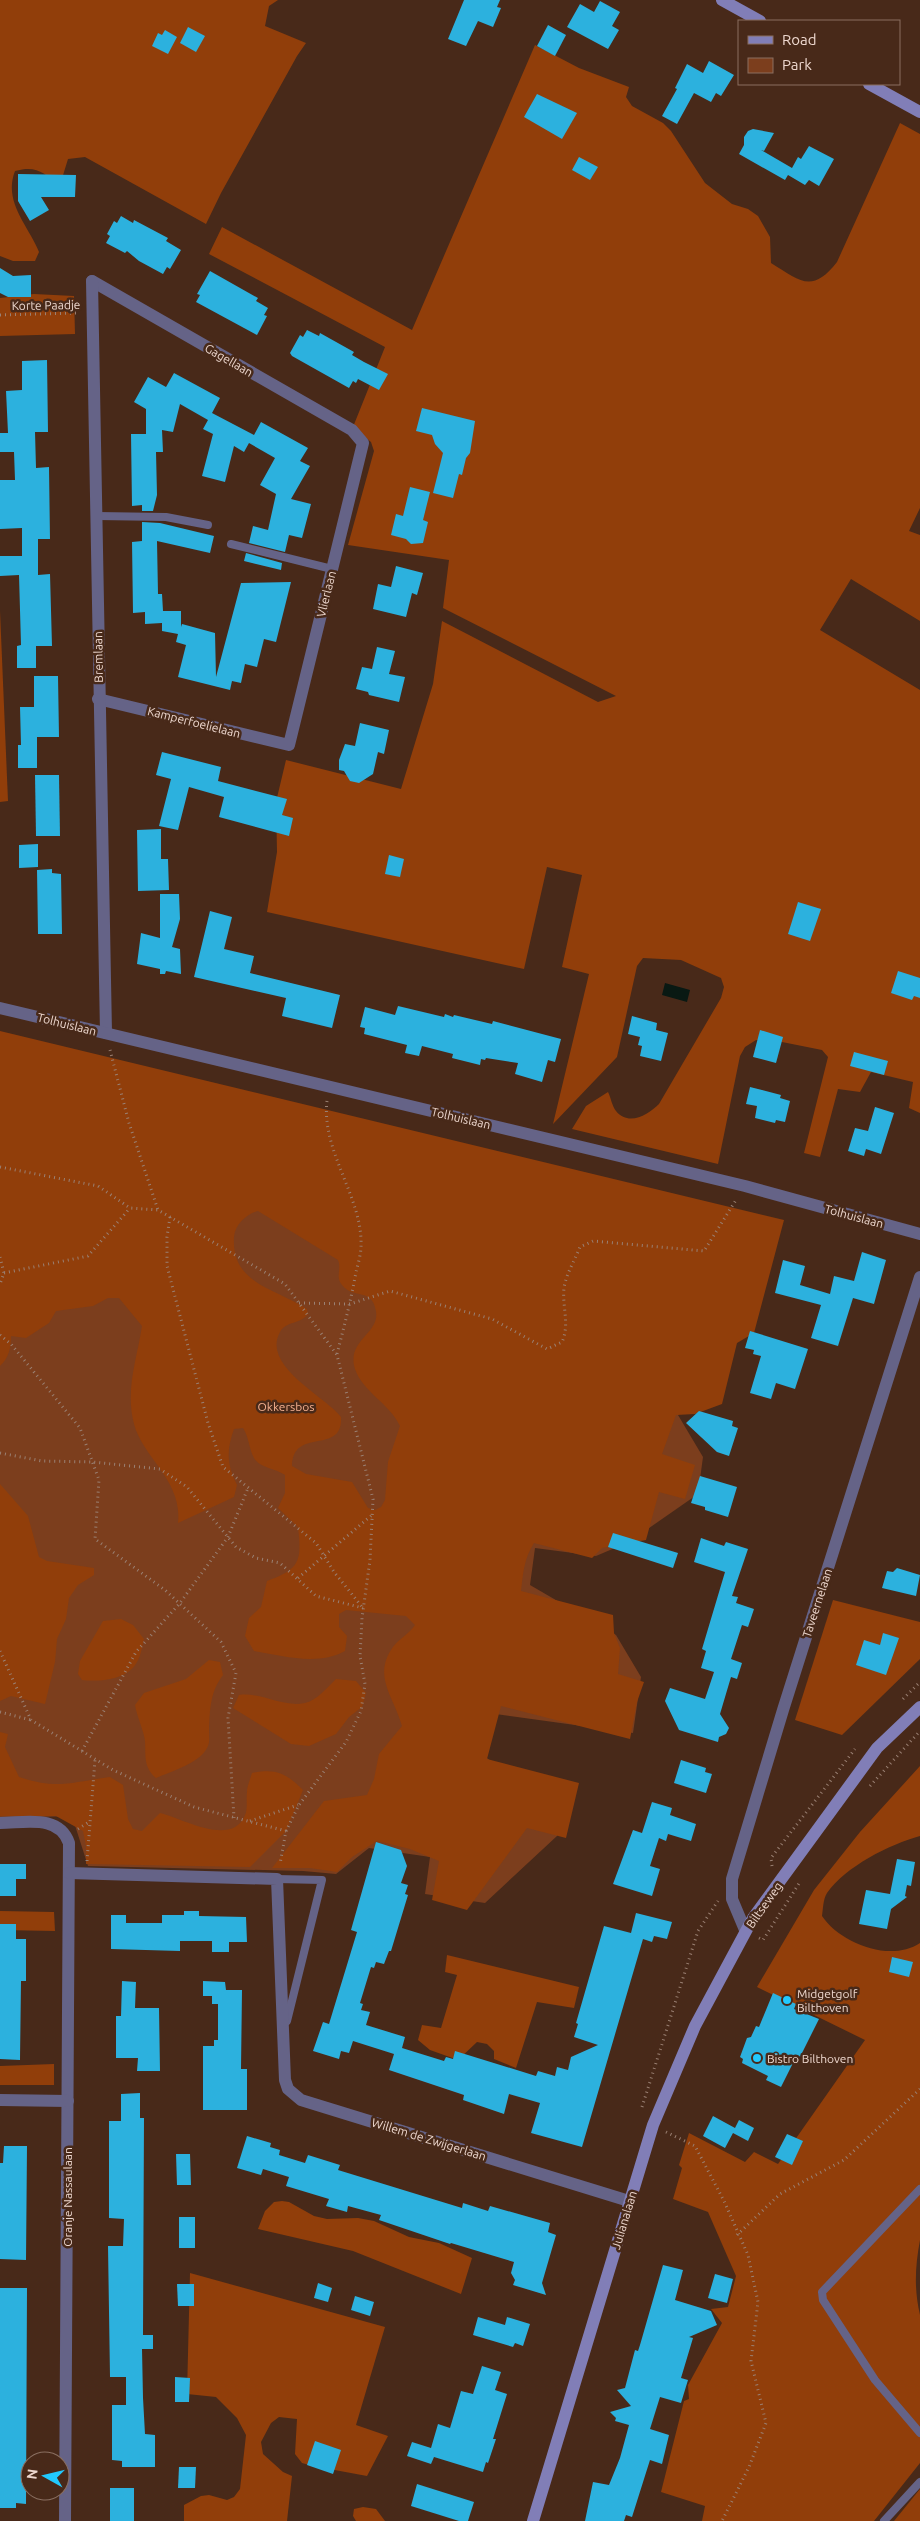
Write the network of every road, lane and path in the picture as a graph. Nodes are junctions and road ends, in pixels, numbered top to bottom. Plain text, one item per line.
1 (722, 0) edge
2 (758, 20) edge
3 (871, 85) edge
4 (920, 112) edge
5 (92, 282) joint
6 (93, 313) junction
7 (0, 315) edge
8 (363, 443) joint
9 (96, 516) junction
10 (208, 525) dead end
11 (231, 544) dead end
12 (332, 569) junction
13 (98, 699) junction
14 (289, 745) joint
15 (0, 1008) edge
16 (106, 1033) junction
17 (329, 1086) junction
18 (0, 1167) edge
19 (745, 1186) junction
20 (130, 1208) junction
21 (158, 1210) junction
22 (170, 1217) junction
23 (920, 1234) edge
24 (0, 1257) edge
25 (4, 1272) junction
26 (920, 1277) edge
27 (0, 1284) edge
28 (299, 1303) junction
29 (350, 1304) junction
30 (0, 1335) edge
31 (337, 1355) junction
32 (1, 1453) edge
33 (92, 1462) junction
34 (248, 1488) junction
35 (372, 1514) junction
36 (228, 1537) junction
37 (324, 1557) junction
38 (298, 1578) junction
39 (180, 1604) junction
40 (363, 1608) junction
41 (0, 1651) edge
42 (920, 1707) edge
43 (0, 1712) edge
44 (31, 1720) junction
45 (920, 1731) edge
46 (82, 1751) junction
47 (95, 1760) junction
48 (866, 1792) dead end
49 (299, 1805) junction
50 (234, 1818) junction
51 (249, 1822) junction
52 (0, 1823) edge
53 (286, 1831) junction
54 (69, 1873) junction
55 (86, 1874) junction
56 (805, 1874) dead end
57 (277, 1879) junction
58 (732, 1879) junction
59 (745, 1930) junction
60 (284, 2031) junction
61 (920, 2089) edge
62 (0, 2100) edge
63 (68, 2101) junction
64 (642, 2110) dead end
65 (653, 2125) junction
66 (920, 2189) edge
67 (629, 2201) junction
68 (737, 2235) junction
69 (920, 2433) edge
70 (920, 2482) edge
71 (66, 2521) edge
72 (533, 2521) edge
73 (722, 2521) edge
74 (884, 2521) edge

1 - 2 street
3 - 4 street
5 - 6 street, Bremlaan
5 - 8 street, Gagellaan
6 - 7 path, Korte Paadje
6 - 9 street, Bremlaan
8 - 12 street, Vlierlaan
9 - 10 lane
9 - 13 street, Bremlaan
11 - 12 lane
12 - 14 street, Vlierlaan
13 - 14 street, Kamperfoelielaan
13 - 16 street, Bremlaan
15 - 16 street, Tolhuislaan
16 - 17 street, Tolhuislaan
16 - 21 path
17 - 19 street, Tolhuislaan
17 - 29 path
18 - 20 path
19 - 23 street, Tolhuislaan
19 - 29 path
20 - 21 path
20 - 25 path
21 - 22 path
22 - 28 path
22 - 34 path
24 - 25 path
25 - 27 path
26 - 58 street, Taveernelaan
28 - 29 path
28 - 31 path
29 - 31 path
30 - 33 path
31 - 35 path
32 - 33 path
33 - 36 path
33 - 39 path
34 - 36 path
34 - 37 path
35 - 37 path
35 - 40 path
36 - 38 path
36 - 39 path
37 - 38 path
37 - 40 path
38 - 40 path
39 - 46 path
39 - 50 path
40 - 49 path
41 - 44 path
42 - 59 street, Biltseweg
43 - 44 path
44 - 46 path
45 - 48 path
46 - 47 path
47 - 50 path
47 - 55 path
49 - 51 path
49 - 53 path
50 - 51 path
51 - 53 path
52 - 54 street
53 - 57 path
54 - 55 street, Willem de Zwijgerlaan
54 - 63 street, Oranje Nassaulaan
55 - 57 street, Willem de Zwijgerlaan
56 - 59 path, Biltseweg
57 - 60 street, Willem de Zwijgerlaan
57 - 60 lane, Willem de Zwijgerlaan
58 - 59 street, Taveernelaan
58 - 64 path
59 - 65 street, Julianalaan
60 - 67 street, Willem de Zwijgerlaan
61 - 68 path
62 - 63 street
63 - 71 street, Oranje Nassaulaan
65 - 67 street, Julianalaan
65 - 68 path
66 - 69 lane
67 - 72 street, Julianalaan
68 - 73 path
70 - 74 lane

